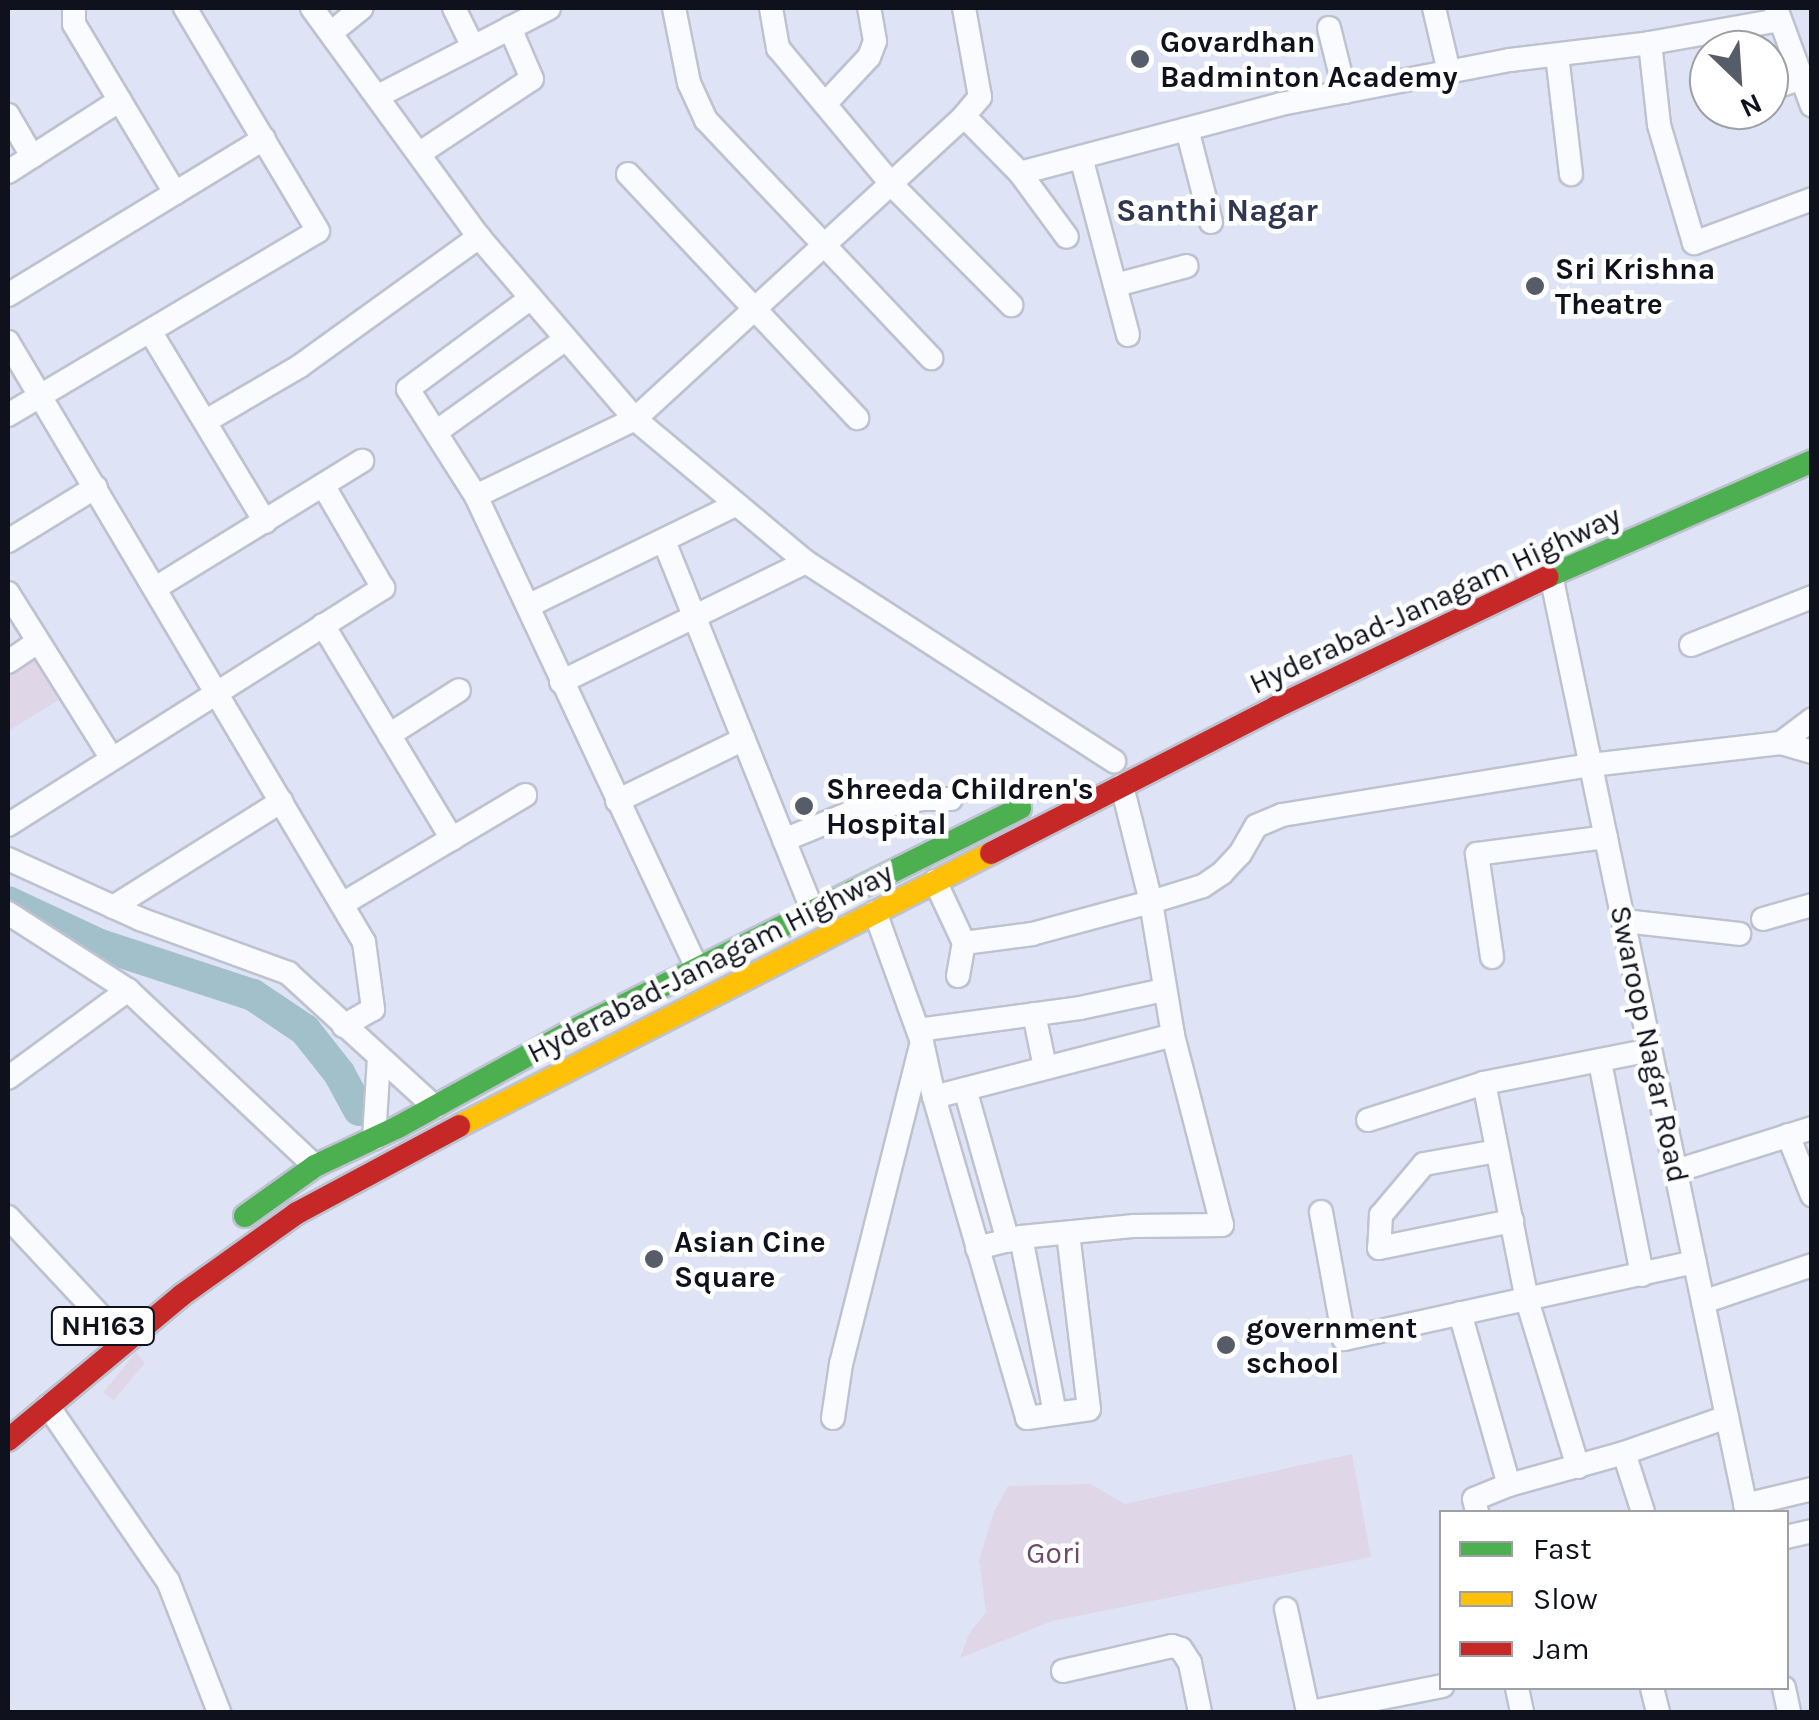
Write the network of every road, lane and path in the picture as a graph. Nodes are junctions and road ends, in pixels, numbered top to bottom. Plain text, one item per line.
1 (74, 8) edge
2 (186, 8) edge
3 (312, 8) edge
4 (362, 8) edge
5 (454, 8) edge
6 (550, 8) edge
7 (674, 8) edge
8 (771, 8) edge
9 (869, 8) edge
10 (964, 8) edge
11 (1434, 8) edge
12 (1778, 14) edge
13 (510, 28) junction
14 (1328, 28) dead end
15 (332, 32) junction
16 (1650, 43) junction
17 (473, 47) junction
18 (1556, 54) junction
19 (1450, 72) junction
20 (1807, 77) edge
21 (1346, 92) junction
22 (380, 96) junction
23 (120, 100) junction
24 (825, 104) junction
25 (1812, 106) edge
26 (8, 115) edge
27 (964, 116) junction
28 (1187, 129) junction
29 (264, 139) junction
30 (420, 153) junction
31 (32, 156) junction
32 (1081, 156) junction
33 (8, 172) edge
34 (1020, 172) junction
35 (628, 174) dead end
36 (1571, 174) dead end
37 (893, 186) junction
38 (175, 192) junction
39 (1812, 200) edge
40 (1211, 222) dead end
41 (478, 237) junction
42 (1068, 237) dead end
43 (824, 245) junction
44 (1186, 266) dead end
45 (1116, 285) junction
46 (8, 295) edge
47 (531, 298) junction
48 (1011, 305) dead end
49 (754, 310) junction
50 (150, 331) junction
51 (1128, 335) dead end
52 (566, 339) junction
53 (8, 342) edge
54 (931, 358) dead end
55 (40, 396) junction
56 (8, 415) edge
57 (857, 418) dead end
58 (635, 419) junction
59 (206, 421) junction
60 (436, 432) junction
61 (1812, 437) edge
62 (362, 461) dead end
63 (1812, 462) edge
64 (1778, 464) junction
65 (324, 486) junction
66 (96, 487) junction
67 (476, 496) junction
68 (735, 505) junction
69 (264, 522) junction
70 (8, 541) edge
71 (664, 542) junction
72 (806, 562) junction
73 (1551, 575) junction
74 (156, 587) junction
75 (8, 594) edge
76 (1812, 597) edge
77 (530, 605) junction
78 (696, 616) junction
79 (323, 625) junction
80 (38, 642) junction
81 (1691, 645) dead end
82 (8, 662) edge
83 (561, 682) junction
84 (218, 690) junction
85 (459, 690) dead end
86 (1211, 714) dead end
87 (1812, 720) edge
88 (390, 735) junction
89 (744, 739) junction
90 (1781, 743) junction
91 (1812, 752) edge
92 (110, 757) junction
93 (1113, 762) dead end
94 (1591, 765) junction
95 (1122, 786) junction
96 (525, 794) dead end
97 (1043, 796) dead end
98 (951, 800) dead end
99 (282, 801) junction
100 (618, 801) junction
101 (8, 825) edge
102 (1606, 837) junction
103 (452, 838) junction
104 (786, 854) junction
105 (8, 860) edge
106 (935, 882) junction
107 (1152, 902) junction
108 (344, 903) junction
109 (1812, 905) edge
110 (113, 907) junction
111 (812, 910) junction
112 (875, 912) junction
113 (8, 913) edge
114 (1763, 919) dead end
115 (1624, 921) junction
116 (1739, 934) dead end
117 (964, 943) junction
118 (1492, 956) dead end
119 (696, 968) junction
120 (958, 976) dead end
121 (128, 990) junction
122 (1164, 990) junction
123 (1034, 1014) junction
124 (344, 1026) junction
125 (1173, 1034) junction
126 (920, 1036) junction
127 (1650, 1050) junction
128 (379, 1058) junction
129 (1600, 1062) junction
130 (11, 1067) edge
131 (1045, 1067) junction
132 (1484, 1083) junction
133 (964, 1088) junction
134 (934, 1097) junction
135 (435, 1107) junction
136 (1368, 1120) dead end
137 (1812, 1128) edge
138 (1788, 1135) junction
139 (374, 1139) junction
140 (1498, 1151) junction
141 (315, 1166) junction
142 (1676, 1170) junction
143 (1812, 1195) edge
144 (1321, 1212) dead end
145 (8, 1216) edge
146 (1512, 1221) junction
147 (228, 1228) dead end
148 (1068, 1234) junction
149 (1014, 1239) junction
150 (976, 1248) junction
151 (1695, 1262) junction
152 (1812, 1265) edge
153 (1642, 1276) junction
154 (1527, 1300) junction
155 (1703, 1302) junction
156 (1460, 1312) junction
157 (107, 1323) dead end
158 (48, 1406) junction
159 (1056, 1414) junction
160 (1727, 1417) junction
161 (833, 1418) dead end
162 (8, 1440) edge
163 (1624, 1453) junction
164 (1578, 1466) junction
165 (1510, 1485) junction
166 (1812, 1489) edge
167 (1746, 1509) edge
168 (1477, 1510) edge
169 (1642, 1510) edge
170 (1286, 1609) dead end
171 (1063, 1672) dead end
172 (1439, 1688) edge
173 (1415, 1702) edge
174 (218, 1712) edge
175 (1200, 1712) edge
176 (1309, 1712) edge

1 - 23 street
2 - 29 street
3 - 15 street
4 - 15 street
5 - 17 street
6 - 13 street
7 - 43 street
8 - 24 street
9 - 24 street
10 - 27 street
11 - 19 street
12 - 16 street
12 - 20 street
13 - 17 street
13 - 30 street
14 - 21 street
15 - 22 street
16 - 18 street
16 - 39 street
17 - 22 street
18 - 19 street
18 - 36 street
19 - 21 street
20 - 25 street
21 - 28 street
22 - 30 street
23 - 31 street
23 - 38 street
24 - 37 street
26 - 31 street
27 - 34 street
27 - 37 street
28 - 32 street
28 - 40 street
29 - 38 street
29 - 50 street
30 - 41 street
31 - 33 street
32 - 34 street
32 - 45 street
34 - 42 street
35 - 49 street
37 - 43 street
37 - 48 street
38 - 46 street
41 - 47 street
41 - 59 street
43 - 49 street
43 - 54 street
44 - 45 street
45 - 51 street
47 - 52 street
47 - 60 street
49 - 57 street
49 - 58 street
50 - 55 street
50 - 59 street
52 - 58 street
52 - 60 street
53 - 55 street
55 - 56 street
55 - 66 street
58 - 67 street
58 - 68 street
59 - 69 street
60 - 67 street
61 - 64 highway, Hyderabad-Janagam Highway / NH163
62 - 65 street
63 - 64 highway, Hyderabad-Janagam Highway / NH163
64 - 73 highway, Hyderabad-Janagam Highway / NH163
64 - 86 highway, Hyderabad-Janagam Highway / NH163
65 - 69 street
65 - 79 street
66 - 70 street
66 - 74 street
67 - 77 street
68 - 71 street
68 - 72 street
69 - 74 street
71 - 77 street
71 - 78 street
72 - 78 street
72 - 93 street
73 - 94 street, Swaroop Nagar Road
73 - 95 highway, Hyderabad-Janagam Highway / NH163
74 - 84 street
75 - 80 street
76 - 81 street
77 - 83 street
78 - 83 street
78 - 89 street
79 - 84 street
79 - 88 street
80 - 82 street
80 - 92 street
83 - 100 street
84 - 92 street
84 - 99 street
85 - 88 street
87 - 90 street
88 - 103 street
89 - 100 street
89 - 104 street
90 - 91 street
90 - 94 street
92 - 101 street
94 - 102 street, Swaroop Nagar Road
94 - 107 street
95 - 106 highway, Hyderabad-Janagam Highway / NH163
95 - 107 street
96 - 103 street
97 - 111 highway, Hyderabad-Janagam Highway
98 - 104 street
99 - 108 street
99 - 110 street
100 - 119 street
102 - 115 street, Swaroop Nagar Road
102 - 118 street
103 - 108 street
104 - 111 street
105 - 110 street
106 - 112 highway, Hyderabad-Janagam Highway / NH163
106 - 117 street
107 - 117 street
107 - 122 street
108 - 124 street
109 - 114 street
110 - 124 street
111 - 119 highway, Hyderabad-Janagam Highway
112 - 126 street
112 - 158 highway, Hyderabad-Janagam Highway / NH163
113 - 121 street
115 - 116 street
115 - 127 street, Swaroop Nagar Road
117 - 120 street
119 - 135 highway, Hyderabad-Janagam Highway
121 - 130 street
121 - 141 street
122 - 123 street
122 - 125 street
123 - 126 street
123 - 131 street
124 - 128 street
125 - 131 street
125 - 148 street
126 - 134 street
126 - 161 street
127 - 129 street
127 - 142 street, Swaroop Nagar Road
128 - 135 street
128 - 139 street
129 - 132 street
129 - 153 street
131 - 133 street
132 - 136 street
132 - 140 street
133 - 134 street
133 - 149 street
134 - 150 street
135 - 139 highway, Hyderabad-Janagam Highway
137 - 138 street
138 - 142 street
138 - 143 street
139 - 141 highway, Hyderabad-Janagam Highway
140 - 146 street
140 - 146 street
141 - 147 highway, Hyderabad-Janagam Highway
142 - 151 street, Swaroop Nagar Road
144 - 156 street
145 - 157 street
146 - 154 street
148 - 149 street
148 - 159 street
149 - 150 street
149 - 159 street
150 - 159 street
151 - 153 street
151 - 155 street, Swaroop Nagar Road
152 - 155 street
153 - 154 street
154 - 156 street
154 - 164 street
155 - 160 street, Swaroop Nagar Road
156 - 165 street
158 - 162 highway, Hyderabad-Janagam Highway / NH163
158 - 174 street
160 - 163 street
160 - 167 street, Swaroop Nagar Road
163 - 164 street
163 - 169 street
164 - 165 street
165 - 168 street
166 - 167 street
170 - 176 street
171 - 175 street
172 - 173 street
173 - 176 street

